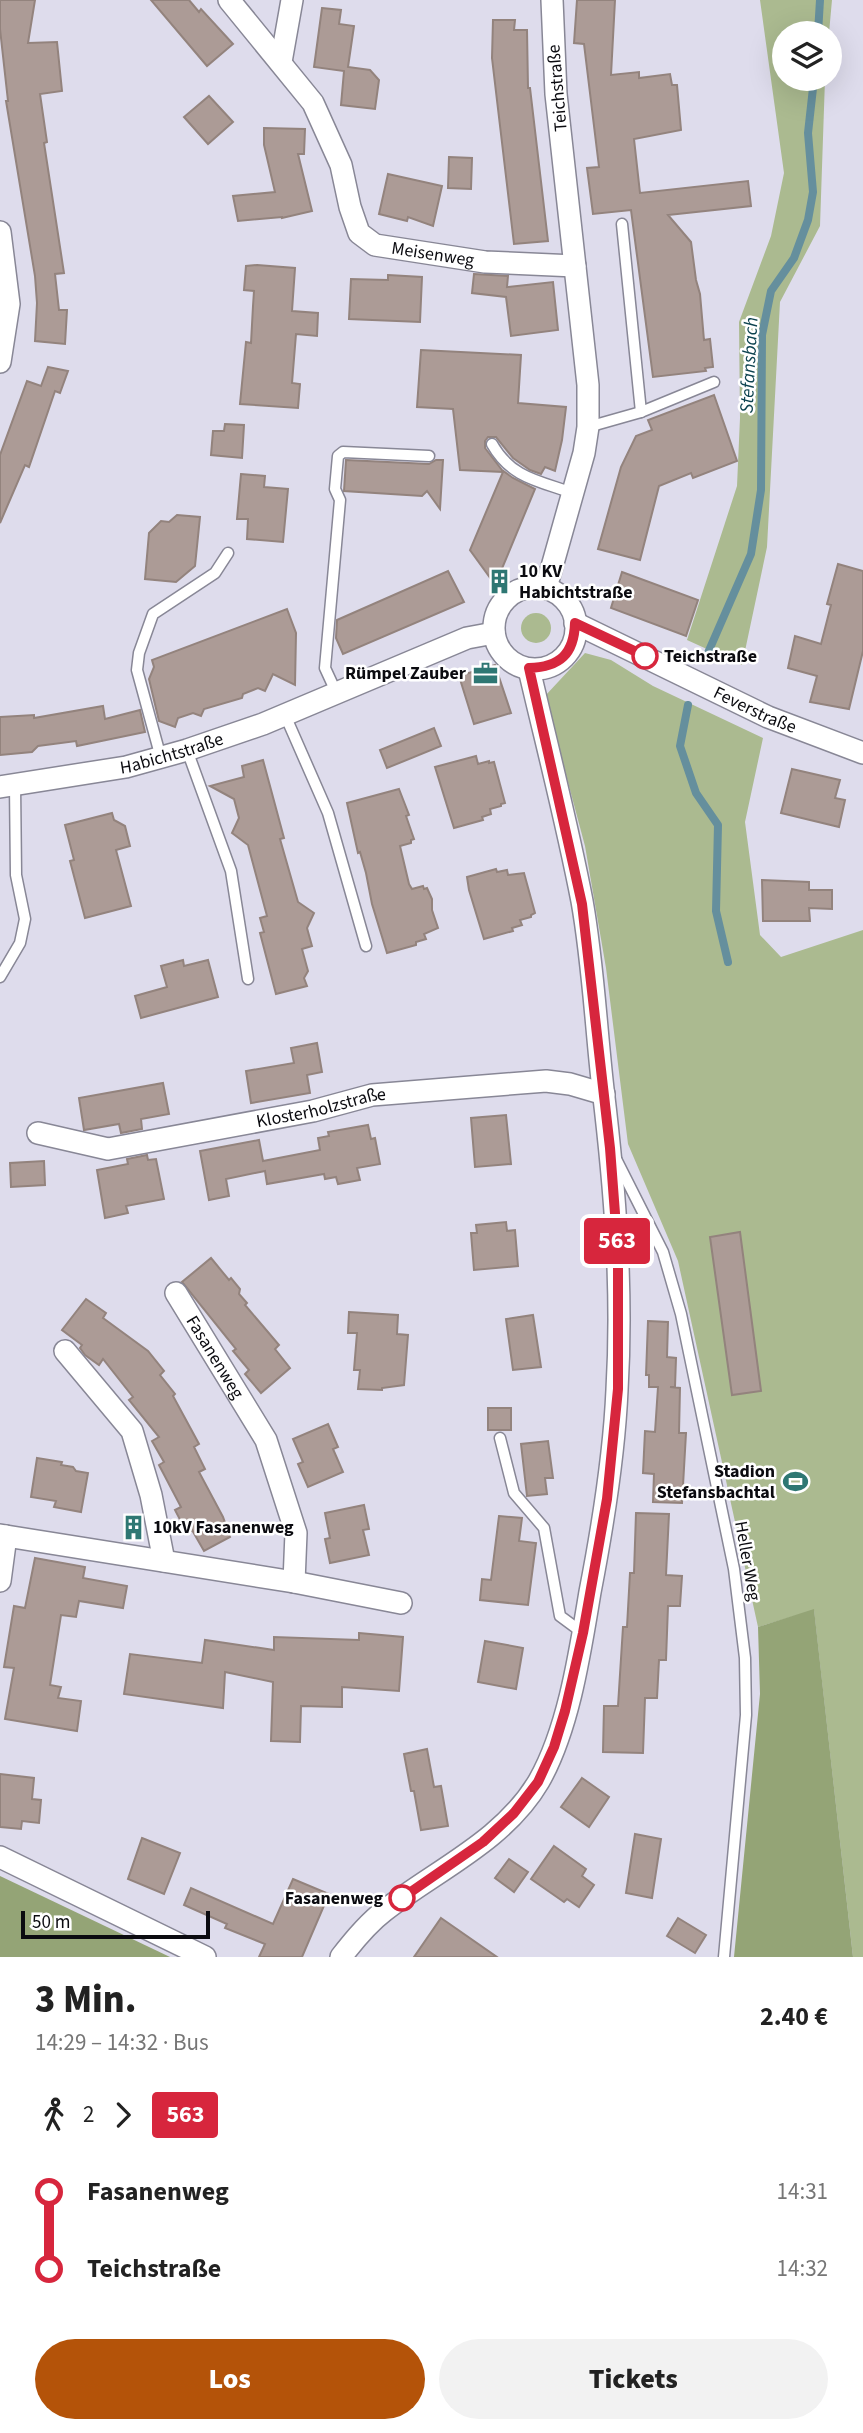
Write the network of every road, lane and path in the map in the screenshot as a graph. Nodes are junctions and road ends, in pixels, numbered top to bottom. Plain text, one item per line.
1 (229, 0) edge
2 (292, 0) edge
3 (552, 0) edge
4 (281, 62) junction
5 (622, 224) dead end
6 (0, 232) edge
7 (575, 266) junction
8 (0, 362) edge
9 (714, 382) dead end
10 (641, 412) junction
11 (589, 427) junction
12 (492, 444) dead end
13 (429, 456) dead end
14 (573, 493) junction
15 (228, 553) dead end
16 (546, 588) junction
17 (575, 623) junction
18 (494, 633) junction
19 (529, 668) junction
20 (337, 694) junction
21 (285, 715) junction
22 (187, 750) junction
23 (863, 753) edge
24 (161, 758) junction
25 (8, 786) edge
26 (366, 946) dead end
27 (0, 977) edge
28 (248, 979) dead end
29 (604, 1094) junction
30 (38, 1133) dead end
31 (610, 1148) junction
32 (176, 1293) dead end
33 (65, 1351) dead end
34 (500, 1438) dead end
35 (3, 1536) edge
36 (164, 1561) junction
37 (0, 1581) edge
38 (294, 1582) junction
39 (401, 1603) dead end
40 (583, 1633) junction
41 (0, 1857) edge
42 (205, 1957) edge
43 (341, 1957) edge
44 (724, 1957) edge

1 - 4 street, Meisenweg
2 - 4 street
3 - 7 street, Teichstraße
4 - 7 street, Meisenweg
5 - 10 lane
6 - 8 street
7 - 11 street, Teichstraße
9 - 10 lane
10 - 11 lane
11 - 14 street, Teichstraße
12 - 14 lane
13 - 20 lane
14 - 16 street, Teichstraße
15 - 24 lane
16 - 17 street
16 - 18 street
17 - 19 street
17 - 23 street, Feverstraße
18 - 19 street
18 - 20 street, Habichtstraße
19 - 29 street
20 - 21 street, Habichtstraße
21 - 22 street, Habichtstraße
21 - 26 lane
22 - 24 street, Habichtstraße
22 - 28 lane
24 - 25 street, Habichtstraße
25 - 27 lane
29 - 30 street, Klosterholzstraße
29 - 31 street
31 - 40 street
31 - 44 lane, Heller Weg
32 - 38 street, Fasanenweg
33 - 36 street
34 - 40 lane
35 - 36 street
35 - 37 street
36 - 38 street
38 - 39 street
40 - 43 street
41 - 42 street

